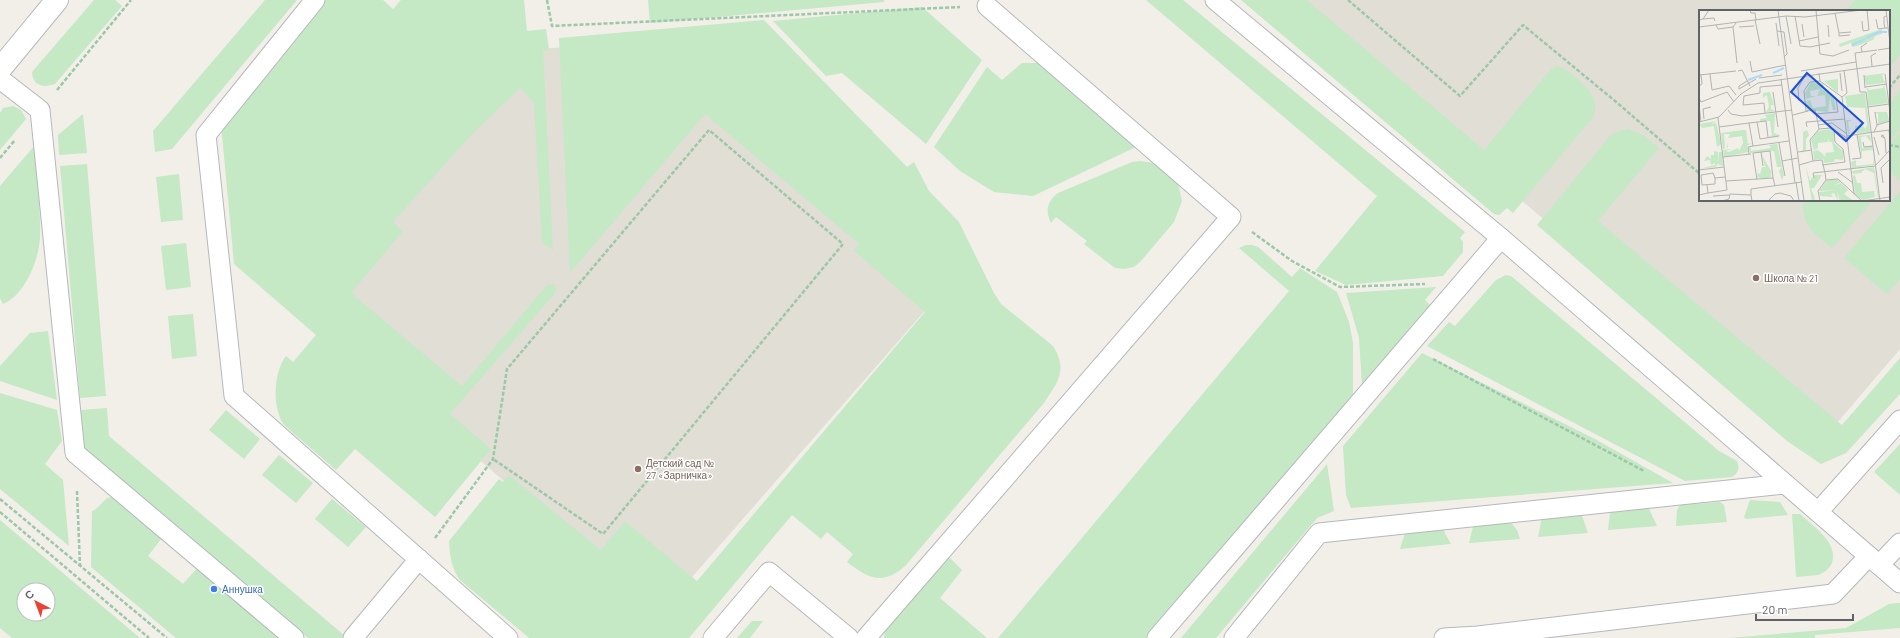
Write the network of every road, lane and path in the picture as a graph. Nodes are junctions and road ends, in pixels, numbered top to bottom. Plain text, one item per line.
1 (57, 0) edge
2 (131, 0) edge
3 (315, 0) edge
4 (547, 0) edge
5 (1215, 0) edge
6 (1348, 0) edge
7 (987, 6) joint
8 (0, 69) edge
9 (1900, 75) edge
10 (0, 79) edge
11 (1890, 87) edge
12 (40, 110) junction
13 (1890, 145) edge
14 (1900, 147) edge
15 (0, 158) edge
16 (1699, 173) edge
17 (1231, 217) junction
18 (1500, 238) junction
19 (1429, 284) dead end
20 (1408, 345) junction
21 (1900, 420) edge
22 (75, 453) junction
23 (493, 459) junction
24 (1646, 472) dead end
25 (1785, 484) junction
26 (0, 499) edge
27 (0, 512) edge
28 (1818, 512) junction
29 (1900, 543) edge
30 (419, 559) junction
31 (1874, 561) junction
32 (80, 566) junction
33 (1900, 583) edge
34 (1479, 637) edge
35 (149, 638) edge
36 (167, 638) edge
37 (294, 638) edge
38 (353, 638) edge
39 (508, 638) edge
40 (713, 638) edge
41 (849, 638) edge
42 (866, 638) edge
43 (1157, 638) edge
44 (1234, 638) edge
45 (1444, 638) edge

1 - 8 main road
2 - 12 path
3 - 30 lane
4 - 7 path
5 - 18 lane
6 - 16 path
7 - 17 lane
9 - 11 path
10 - 12 lane
12 - 15 path
12 - 22 lane
13 - 14 path
17 - 19 path
17 - 42 lane
18 - 20 lane
18 - 25 lane
20 - 24 path
20 - 43 lane
21 - 28 lane
22 - 32 path
22 - 37 lane
23 - 23 path
23 - 30 path
25 - 28 lane
25 - 44 lane
26 - 32 path
27 - 35 path
28 - 31 lane
29 - 31 lane
30 - 38 lane
30 - 39 lane
31 - 33 lane
31 - 34 lane
32 - 36 path
34 - 45 lane
40 - 41 lane

